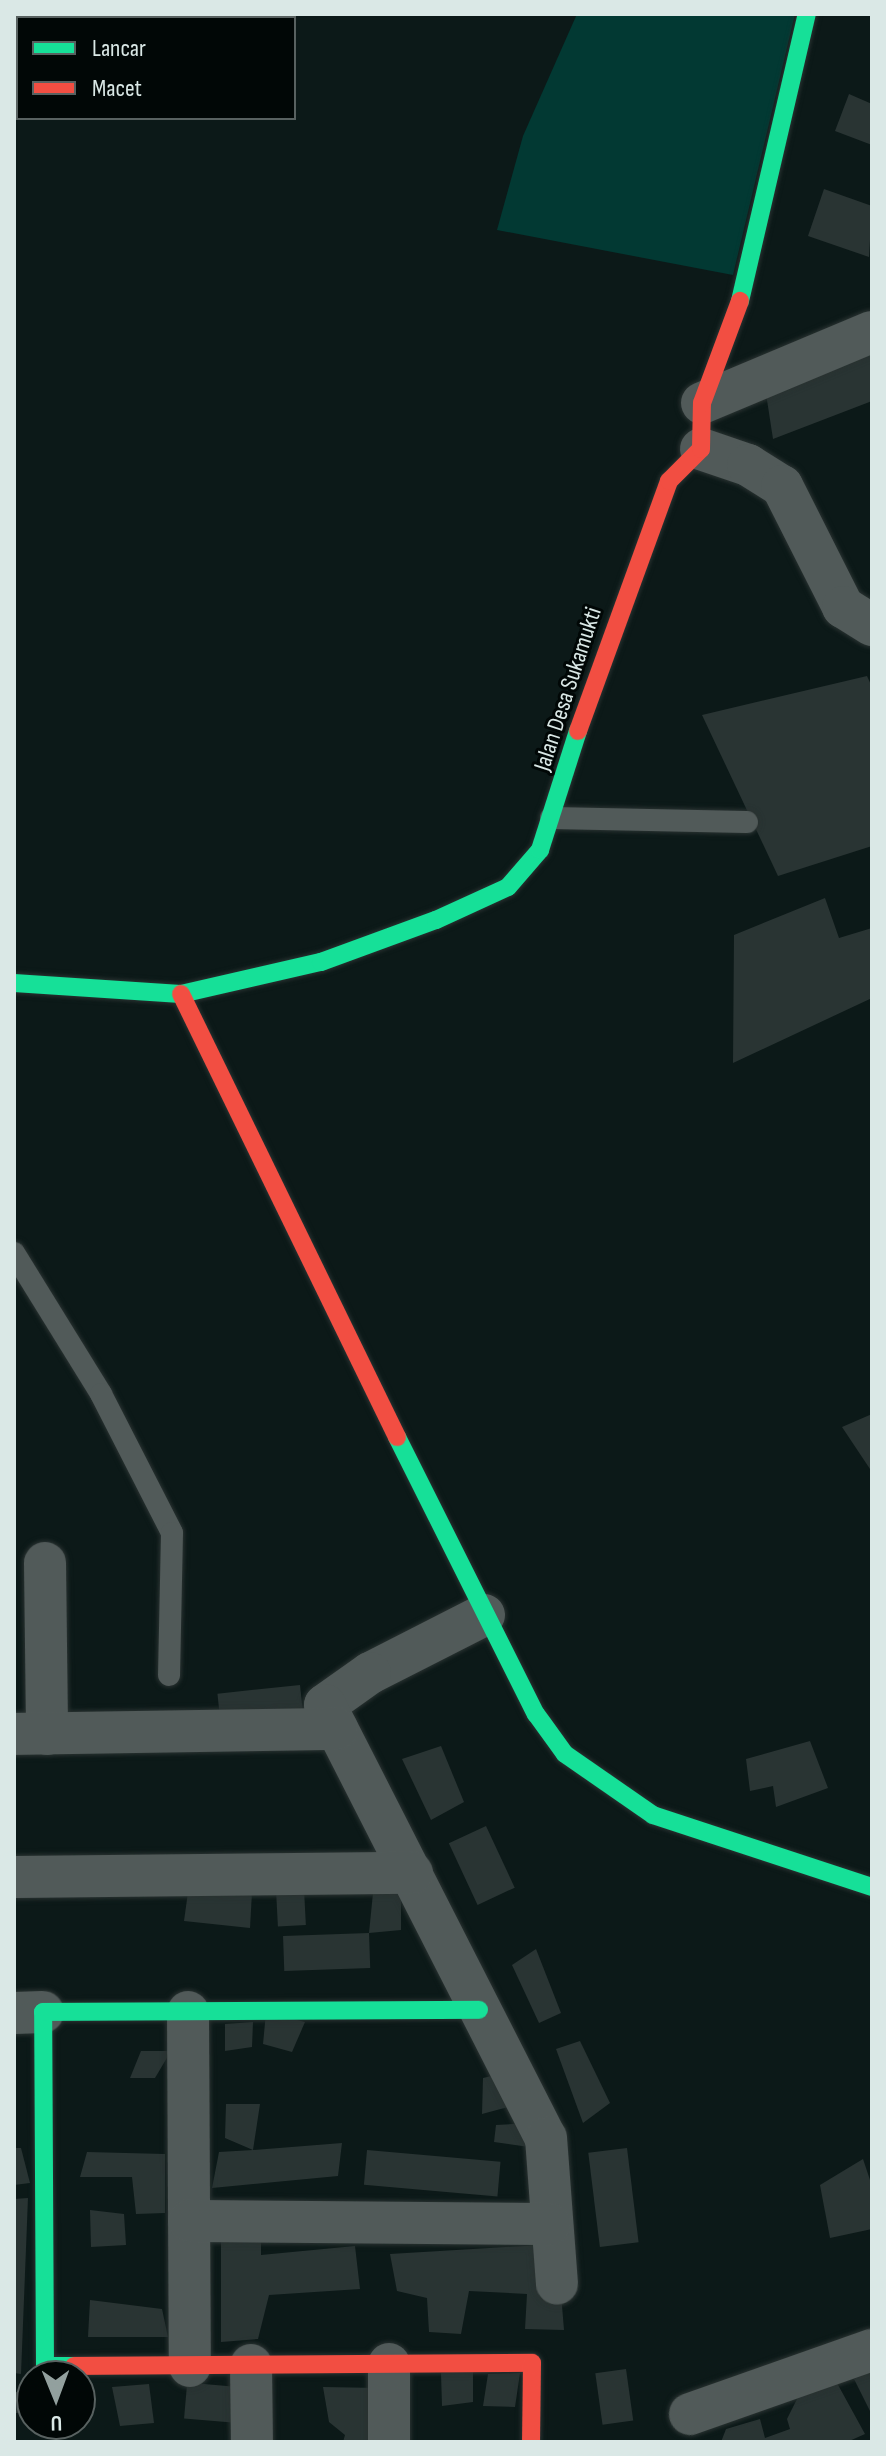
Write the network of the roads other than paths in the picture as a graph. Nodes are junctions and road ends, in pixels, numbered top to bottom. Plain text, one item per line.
1 (807, 14) edge
2 (872, 332) edge
3 (702, 403) junction
4 (701, 449) junction
5 (872, 625) edge
6 (551, 818) junction
7 (747, 822) dead end
8 (14, 983) edge
9 (181, 994) junction
10 (14, 1253) edge
11 (45, 1563) dead end
12 (484, 1615) junction
13 (169, 1675) dead end
14 (337, 1729) junction
15 (30, 1734) edge
16 (412, 1873) junction
17 (14, 1877) edge
18 (872, 1887) edge
19 (479, 2010) junction
20 (28, 2012) edge
21 (188, 2012) junction
22 (189, 2221) junction
23 (550, 2224) junction
24 (557, 2284) dead end
25 (872, 2350) edge
26 (389, 2364) junction
27 (251, 2365) junction
28 (190, 2366) junction
29 (690, 2414) dead end
30 (252, 2442) edge
31 (389, 2442) edge
32 (531, 2442) edge

1 - 3 street
2 - 3 street
3 - 4 street
4 - 5 street
4 - 6 street, Jalan Desa Sukamukti
6 - 7 lane
6 - 9 street, Jalan Desa Sukamukti
8 - 9 street, Jalan Desa Sukamukti
9 - 12 street
10 - 13 lane
11 - 15 street
12 - 14 street
12 - 18 street
14 - 15 street
14 - 16 street
16 - 17 street
16 - 19 street
19 - 21 street
19 - 23 street
20 - 21 street
20 - 28 street
21 - 22 street
22 - 23 street
22 - 28 street
23 - 24 street
25 - 29 street
26 - 27 street
26 - 31 street
26 - 32 street
27 - 28 street
27 - 30 street

